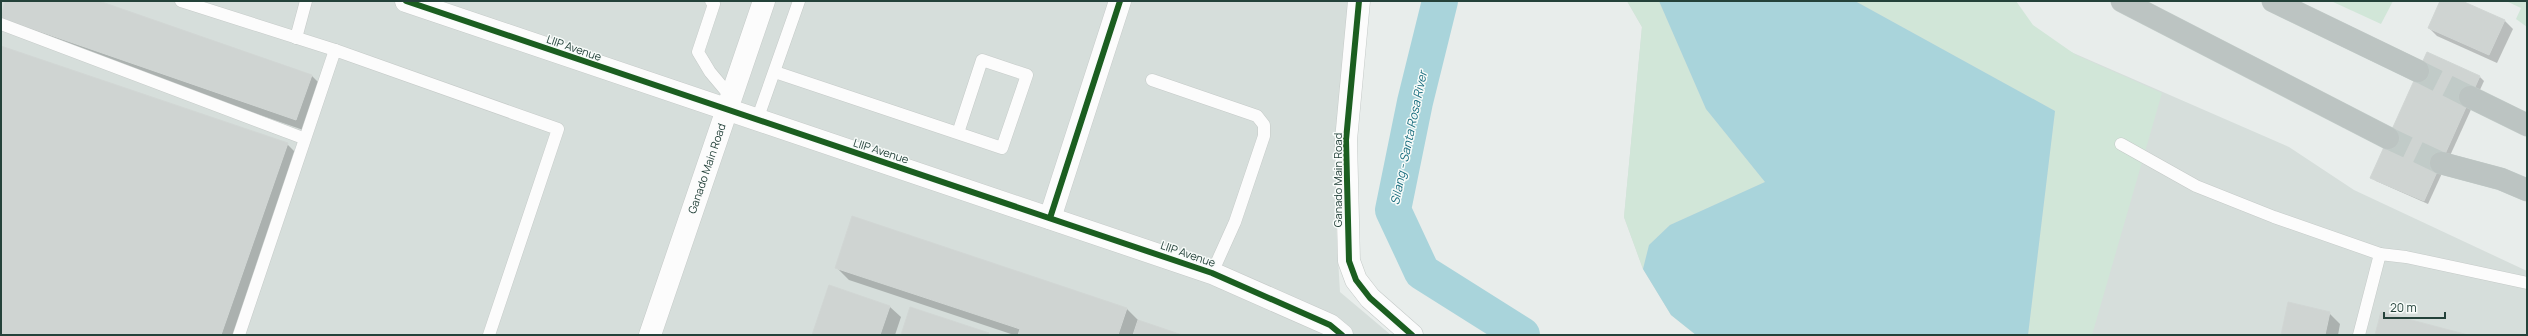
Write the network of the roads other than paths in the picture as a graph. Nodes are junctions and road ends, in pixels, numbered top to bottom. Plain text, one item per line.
1 (181, 1) edge
2 (306, 1) edge
3 (406, 1) edge
4 (711, 1) edge
5 (764, 1) edge
6 (799, 1) edge
7 (1120, 1) edge
8 (1358, 1) edge
9 (2122, 1) edge
10 (2272, 1) edge
11 (1, 24) edge
12 (296, 38) junction
13 (335, 50) junction
14 (2418, 71) tunnel mouth
15 (775, 72) junction
16 (1152, 80) dead end
17 (2470, 97) tunnel mouth
18 (729, 103) junction
19 (757, 120) junction
20 (2527, 125) edge
21 (958, 133) junction
22 (303, 138) junction
23 (2388, 138) tunnel mouth
24 (2121, 144) dead end
25 (2441, 163) tunnel mouth
26 (2527, 190) edge
27 (1050, 218) junction
28 (2380, 254) junction
29 (1212, 273) junction
30 (2527, 283) edge
31 (239, 335) edge
32 (489, 335) edge
33 (650, 335) edge
34 (1342, 335) edge
35 (1412, 335) edge
36 (2359, 335) edge

1 - 12 lane
2 - 12 lane
3 - 18 street, LIIP Avenue
4 - 18 lane
5 - 18 street, Ganado Main Road
6 - 15 lane
7 - 27 street
8 - 35 street, Ganado Main Road
9 - 23 highway
10 - 14 highway
11 - 22 lane
12 - 13 lane
13 - 22 lane
13 - 32 lane
15 - 19 lane
15 - 21 lane
16 - 29 lane
17 - 20 highway
18 - 19 street, LIIP Avenue
18 - 33 street, Ganado Main Road
19 - 27 street, LIIP Avenue
21 - 21 lane
22 - 31 lane
24 - 28 lane
25 - 26 highway
27 - 29 street, LIIP Avenue
28 - 30 lane
28 - 36 lane
29 - 34 street, LIIP Avenue

